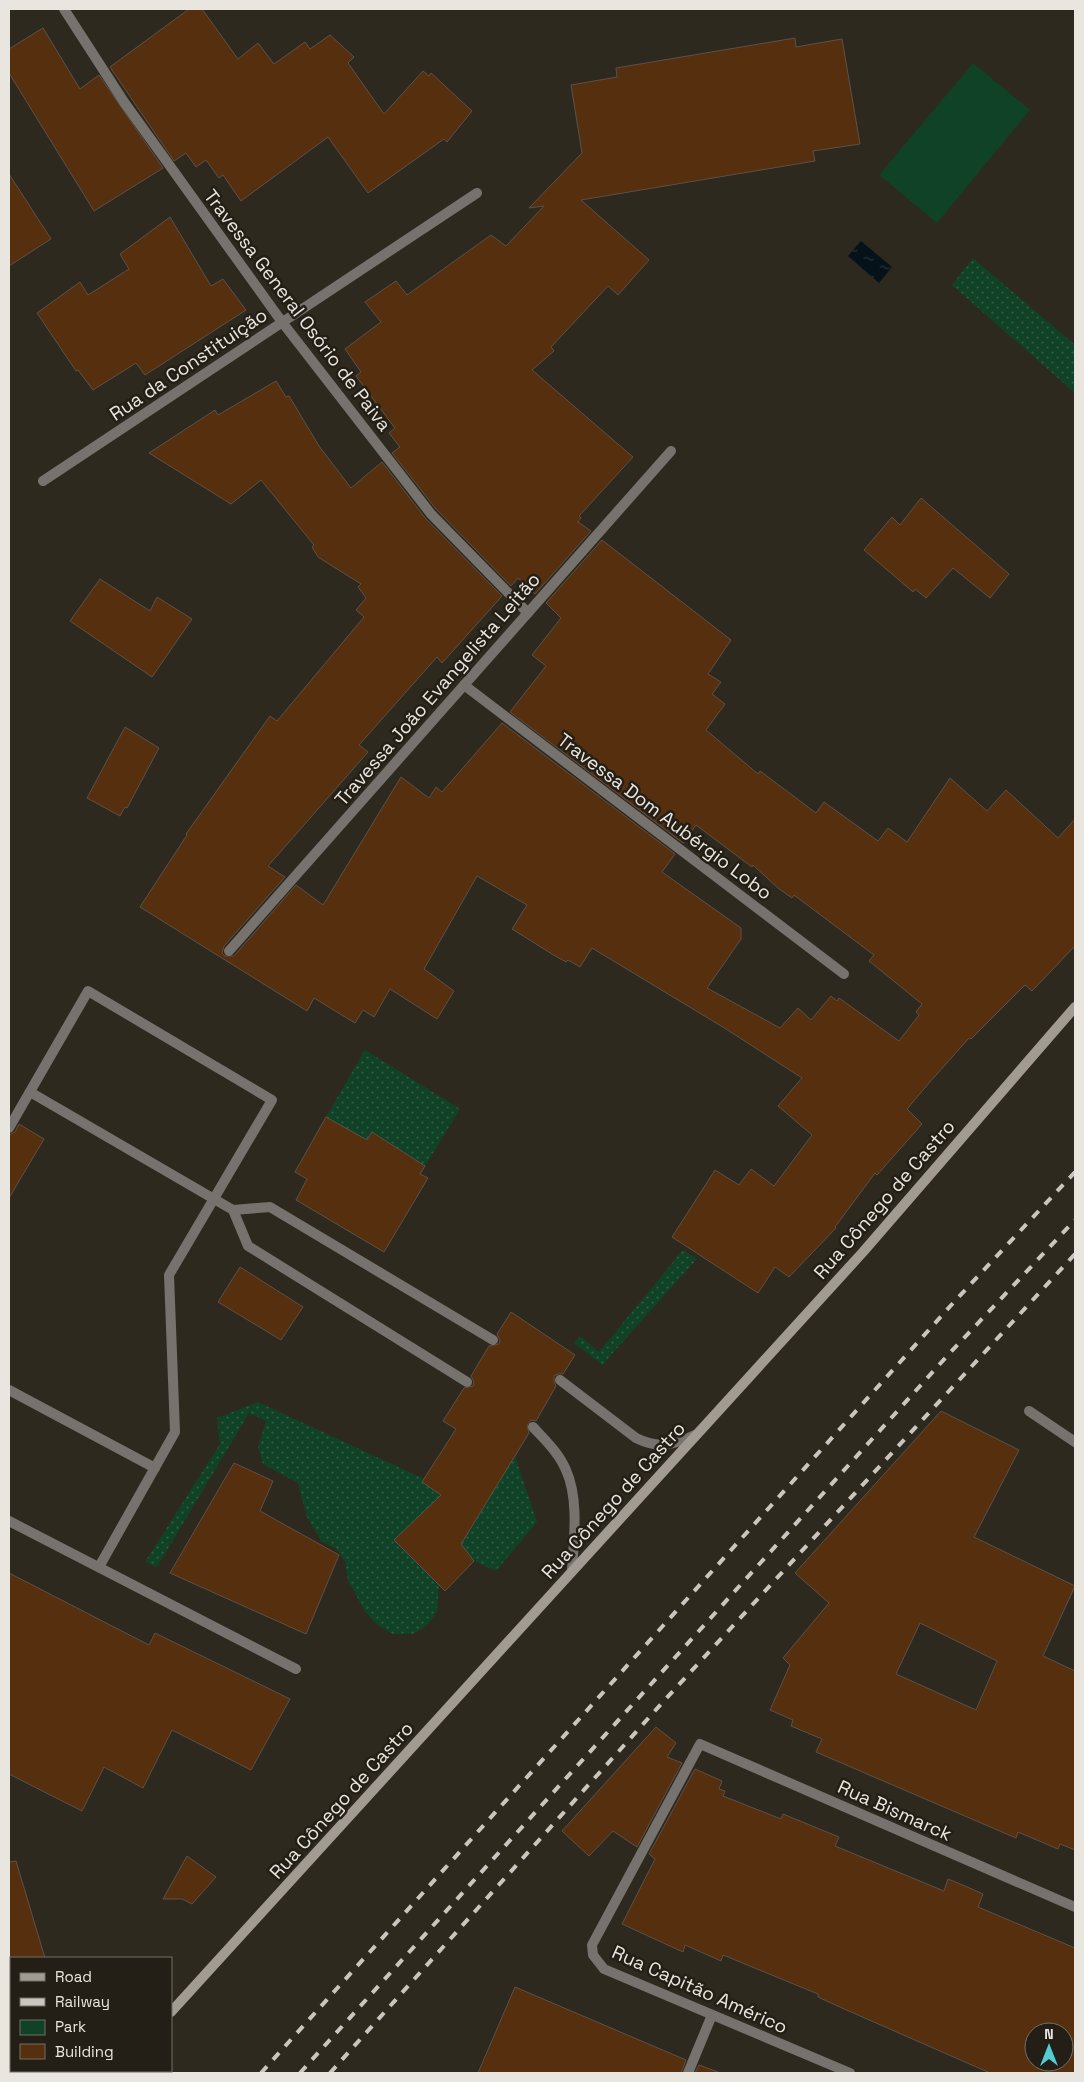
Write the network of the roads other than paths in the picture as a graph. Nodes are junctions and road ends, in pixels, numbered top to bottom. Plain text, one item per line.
1 (64, 9) edge
2 (476, 193) dead end
3 (282, 322) junction
4 (671, 451) dead end
5 (43, 481) dead end
6 (528, 613) junction
7 (464, 685) junction
8 (230, 951) dead end
9 (844, 974) dead end
10 (1075, 1007) edge
11 (30, 1092) junction
12 (9, 1128) edge
13 (214, 1199) junction
14 (233, 1210) junction
15 (493, 1340) dead end
16 (560, 1380) dead end
17 (467, 1382) dead end
18 (9, 1390) edge
19 (1028, 1411) dead end
20 (533, 1427) dead end
21 (695, 1435) junction
22 (1075, 1442) edge
23 (155, 1468) junction
24 (9, 1521) edge
25 (99, 1567) junction
26 (572, 1570) junction
27 (296, 1669) dead end
28 (700, 1744) joint
29 (1075, 1907) edge
30 (172, 2011) edge
31 (712, 2015) junction
32 (688, 2073) edge
33 (850, 2073) edge

1 - 3 street, Travessa General Osório de Paiva
2 - 3 street, Rua da Constituição
3 - 5 street, Rua da Constituição
3 - 6 street, Travessa General Osório de Paiva
4 - 6 street, Travessa João Evangelista Leitão
6 - 7 street, Travessa João Evangelista Leitão
7 - 8 street, Travessa João Evangelista Leitão
7 - 9 street, Travessa Dom Aubérgio Lobo
10 - 21 main road, Rua Cônego de Castro
11 - 12 street
11 - 13 street
11 - 13 street
13 - 14 street
13 - 23 street
14 - 15 street
14 - 17 street
16 - 21 street
18 - 23 street
19 - 22 street
20 - 26 street
21 - 26 main road, Rua Cônego de Castro
23 - 25 street
24 - 25 street
25 - 27 street
26 - 30 main road, Rua Cônego de Castro
28 - 29 street, Rua Bismarck
28 - 31 street, Rua Capitão Américo
31 - 32 street
31 - 33 street, Rua Capitão Américo

